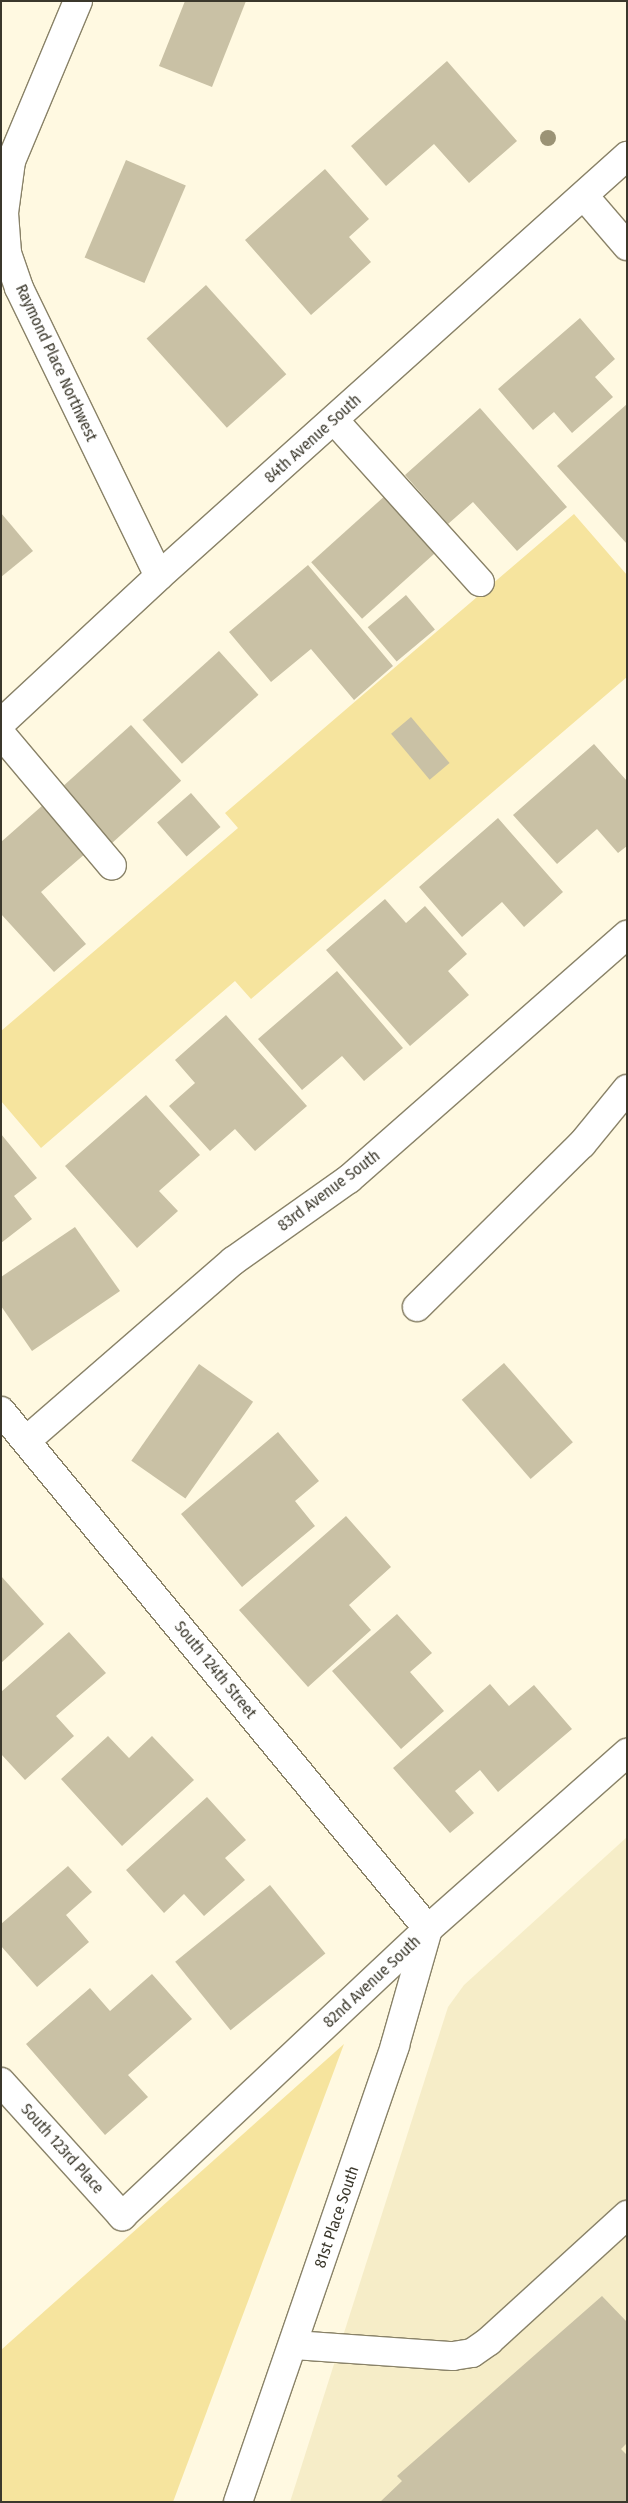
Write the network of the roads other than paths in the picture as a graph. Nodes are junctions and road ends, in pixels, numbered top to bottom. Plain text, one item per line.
1 (78, 1) edge
2 (627, 156) edge
3 (584, 196) junction
4 (627, 246) edge
5 (334, 420) junction
6 (159, 576) junction
7 (480, 582) dead end
8 (1, 723) edge
9 (1, 734) edge
10 (112, 866) dead end
11 (627, 935) edge
12 (627, 1089) edge
13 (417, 1307) dead end
14 (1, 1410) edge
15 (26, 1440) junction
16 (627, 1753) edge
17 (428, 1929) junction
18 (1, 2082) edge
19 (627, 2215) edge
20 (122, 2216) joint
21 (294, 2345) junction
22 (238, 2502) edge

1 - 6 street, Raymond Place Northwest
2 - 3 street, 84th Avenue South
3 - 4 street
3 - 5 street, 84th Avenue South
5 - 6 street, 84th Avenue South
5 - 7 street
6 - 8 street, 84th Avenue South
9 - 10 street
11 - 15 street, 83rd Avenue South
12 - 13 street
14 - 15 street, South 124th Street
15 - 17 street, South 124th Street
16 - 17 street, 82nd Avenue South
17 - 20 street, 82nd Avenue South
17 - 21 street, 81st Place South
18 - 20 street, South 123rd Place
19 - 21 street
21 - 22 street, 81st Place South

